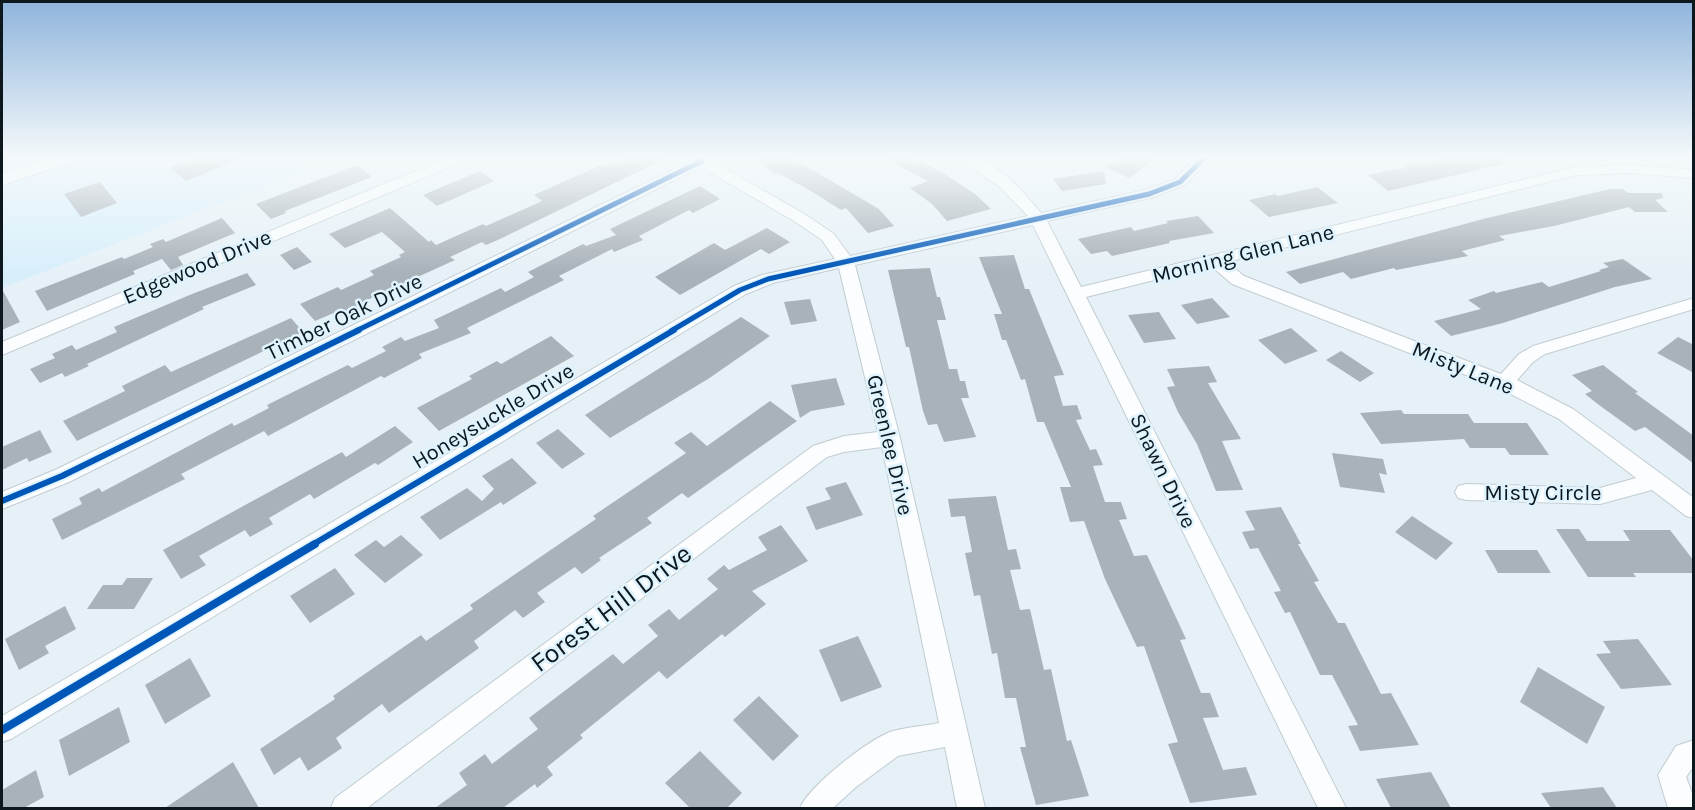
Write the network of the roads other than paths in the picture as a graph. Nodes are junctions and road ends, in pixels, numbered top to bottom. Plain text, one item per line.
1 (369, 196) edge
2 (625, 196) edge
3 (762, 196) edge
4 (1019, 196) edge
5 (1138, 196) edge
6 (1477, 196) edge
7 (1038, 219) junction
8 (1215, 261) junction
9 (846, 262) junction
10 (1076, 294) junction
11 (1694, 303) edge
12 (1675, 307) junction
13 (1694, 316) edge
14 (2, 349) edge
15 (1504, 382) junction
16 (890, 438) junction
17 (1655, 481) junction
18 (1466, 492) dead end
19 (2, 501) edge
20 (1694, 510) edge
21 (2, 730) edge
22 (954, 733) junction
23 (1694, 753) edge
24 (345, 808) edge
25 (814, 808) edge
26 (972, 808) edge
27 (1332, 808) edge
28 (1684, 808) edge

1 - 14 street, Edgewood Drive
2 - 19 street, Timber Oak Drive
3 - 9 street, Greenlee Drive
4 - 7 street, Shawn Drive
5 - 7 street, Honeysuckle Drive
6 - 8 street, Morning Glen Lane
7 - 9 street, Honeysuckle Drive
7 - 10 street, Shawn Drive
8 - 10 street, Morning Glen Lane
8 - 15 street, Misty Lane
9 - 16 street, Greenlee Drive
9 - 21 street, Honeysuckle Drive
10 - 27 street, Shawn Drive
11 - 12 street
12 - 13 street
12 - 15 street
15 - 17 street, Misty Lane
16 - 22 street, Greenlee Drive
16 - 24 street, Forest Hill Drive
17 - 18 street, Misty Circle
17 - 20 street, Misty Lane
22 - 25 street
22 - 26 street, Greenlee Drive
23 - 28 street

